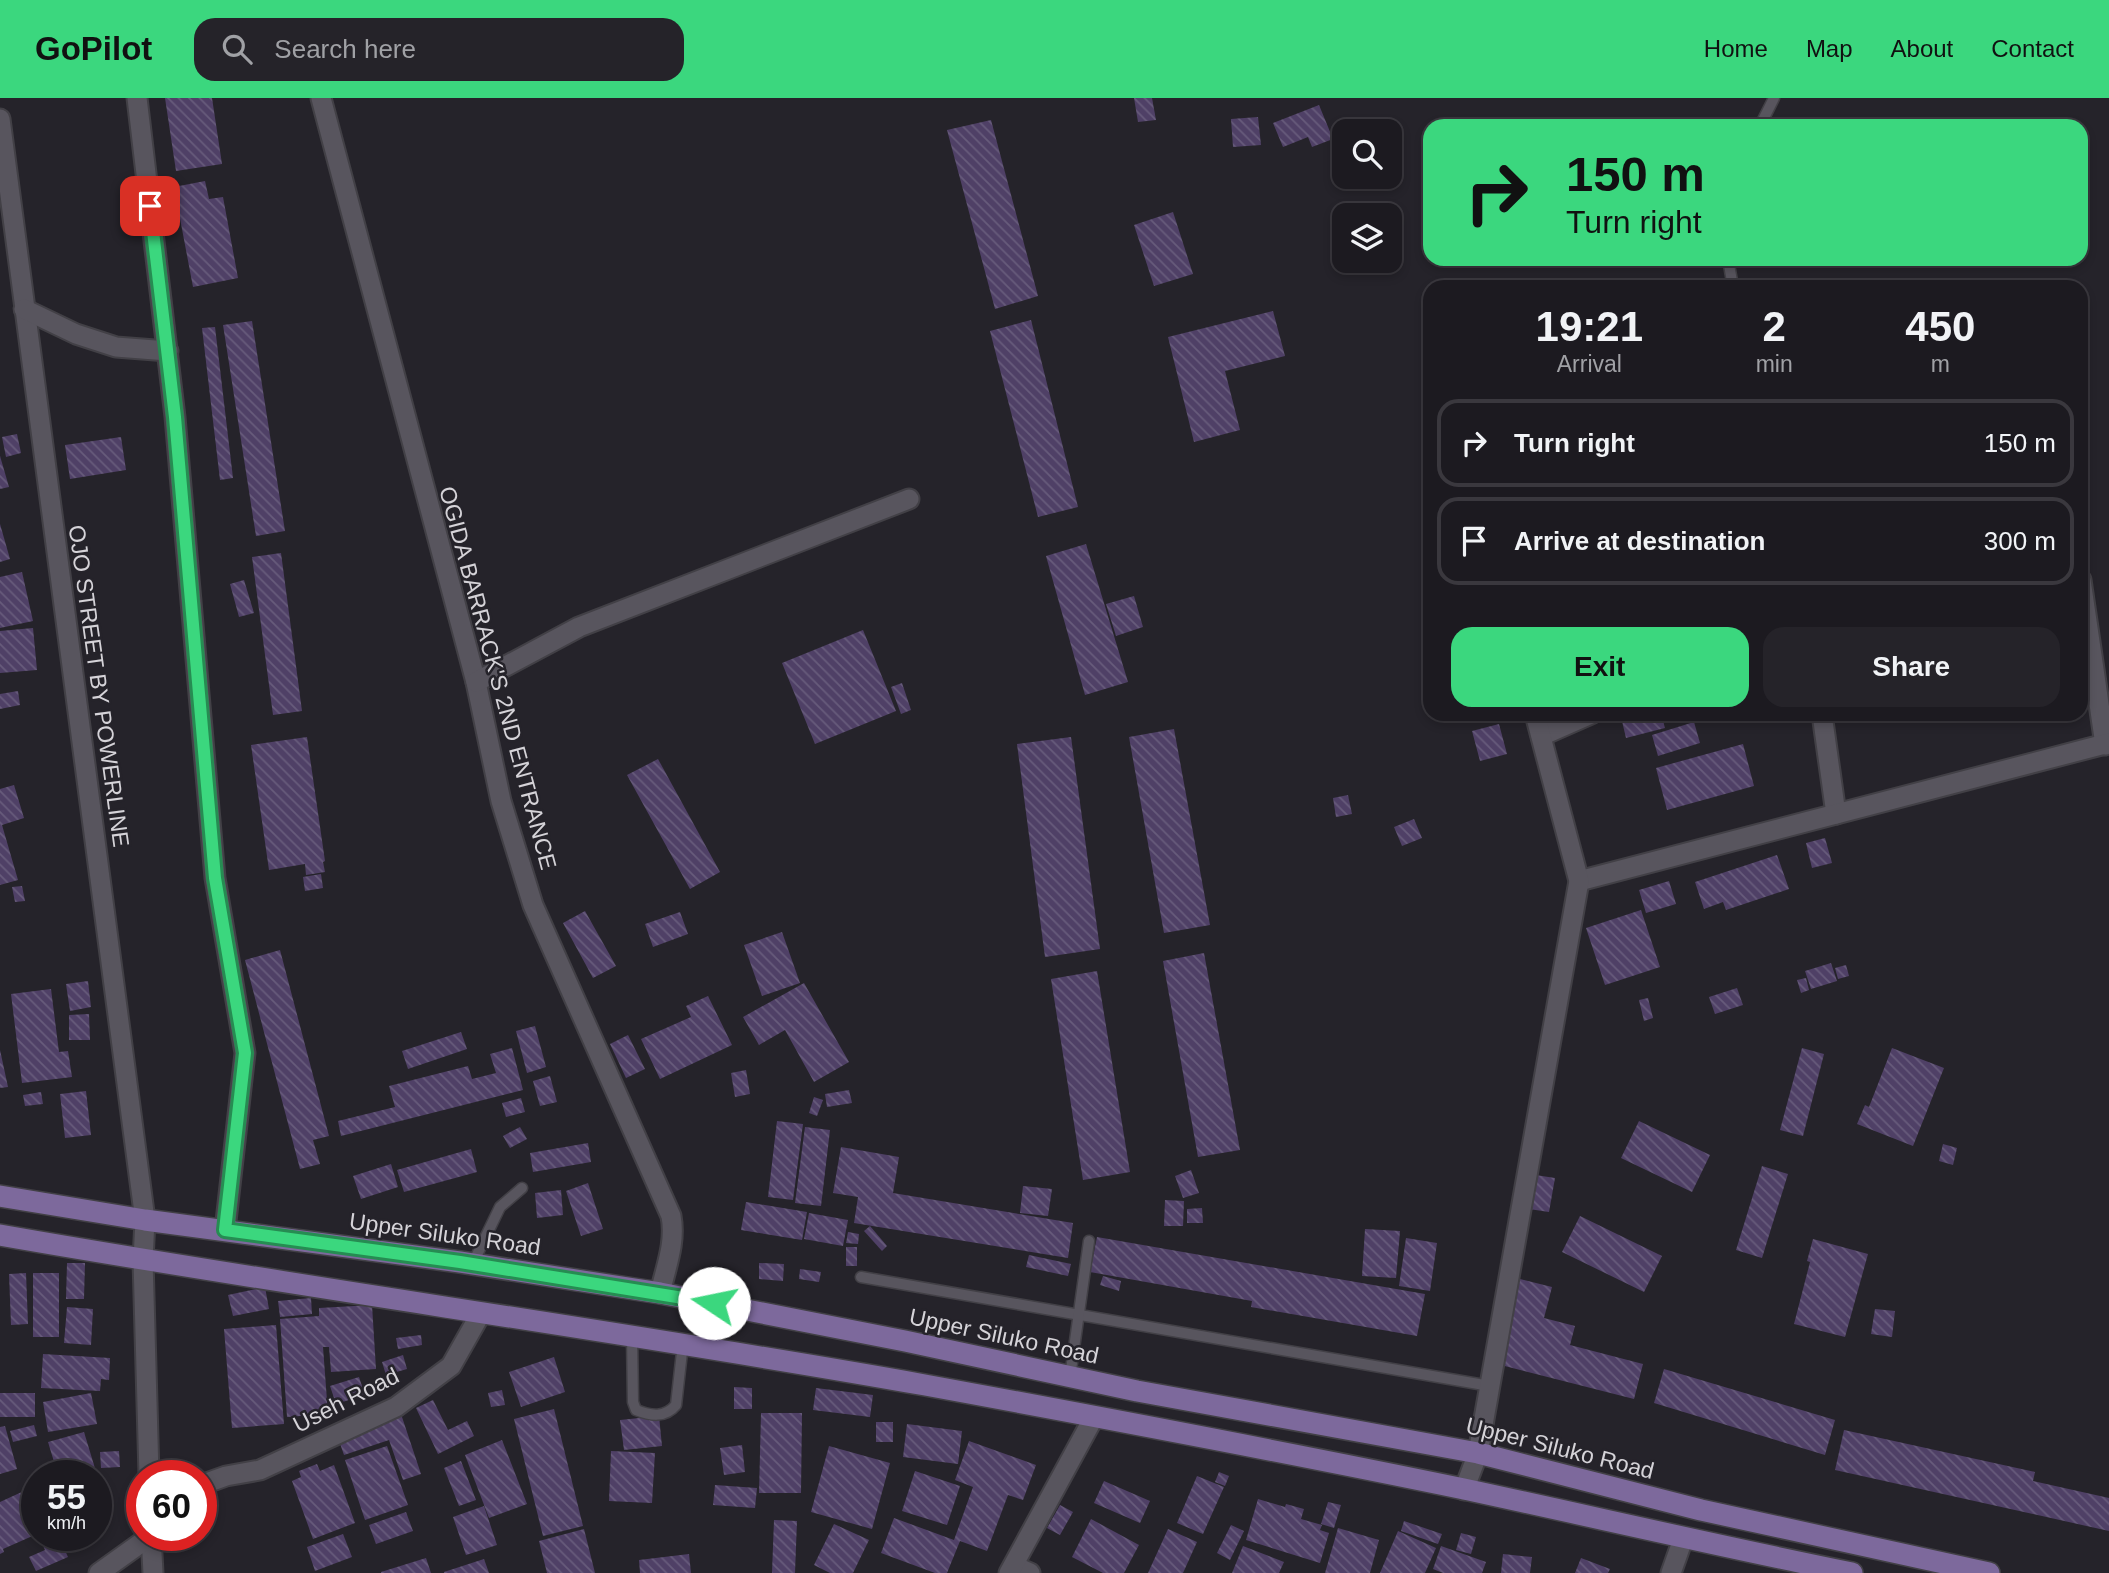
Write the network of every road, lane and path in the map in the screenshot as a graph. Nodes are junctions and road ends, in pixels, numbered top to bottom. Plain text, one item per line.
1 (137, 98) edge
2 (321, 98) edge
3 (1774, 98) edge
4 (0, 119) edge
5 (1764, 119) edge
6 (24, 309) junction
7 (168, 351) junction
8 (909, 499) dead end
9 (2088, 624) edge
10 (476, 682) junction
11 (1537, 721) edge
12 (1575, 721) edge
13 (1823, 721) edge
14 (1541, 736) junction
15 (2107, 744) edge
16 (1836, 814) junction
17 (1579, 881) junction
18 (522, 1188) dead end
19 (0, 1196) edge
20 (145, 1220) junction
21 (225, 1230) junction
22 (0, 1235) edge
23 (1089, 1241) dead end
24 (143, 1260) junction
25 (473, 1264) junction
26 (861, 1277) dead end
27 (660, 1293) junction
28 (481, 1313) junction
29 (1079, 1316) junction
30 (632, 1335) junction
31 (683, 1343) junction
32 (1070, 1377) junction
33 (1489, 1386) junction
34 (1094, 1417) junction
35 (1478, 1453) junction
36 (149, 1460) edge
37 (217, 1479) edge
38 (1464, 1490) junction
39 (1683, 1539) junction
40 (129, 1551) edge
41 (152, 1551) edge
42 (1018, 1571) edge
43 (99, 1573) edge
44 (153, 1573) edge
45 (1671, 1573) edge
46 (1853, 1573) edge
47 (1989, 1573) edge

1 - 7 street
2 - 10 street, OGIDA BARRACK'S 2ND ENTRANCE
3 - 5 lane
4 - 6 street, OJO STREET BY POWERLINE
6 - 7 street
6 - 20 street, OJO STREET BY POWERLINE
7 - 21 street
8 - 10 street
9 - 15 street
10 - 27 street, OGIDA BARRACK'S 2ND ENTRANCE
11 - 14 street
12 - 14 street
13 - 16 street
14 - 17 street
15 - 16 street
16 - 17 street
17 - 33 street
18 - 25 lane
19 - 20 main road, Upper Siluko Road
20 - 21 main road, Upper Siluko Road
20 - 24 street, OJO STREET BY POWERLINE
21 - 25 main road, Upper Siluko Road
22 - 24 main road
23 - 29 lane
24 - 28 main road
24 - 36 street, OJO STREET BY POWERLINE
25 - 27 main road, Upper Siluko Road
26 - 29 lane
27 - 32 main road, Upper Siluko Road
28 - 30 main road
28 - 37 street, Useh Road
29 - 32 lane
29 - 33 lane
30 - 31 main road
30 - 31 lane
31 - 34 main road
32 - 35 main road, Upper Siluko Road
33 - 35 street
34 - 38 main road
34 - 42 street
35 - 38 street
35 - 47 main road, Upper Siluko Road
38 - 39 main road
39 - 45 street
39 - 46 main road
40 - 43 street
41 - 44 street

